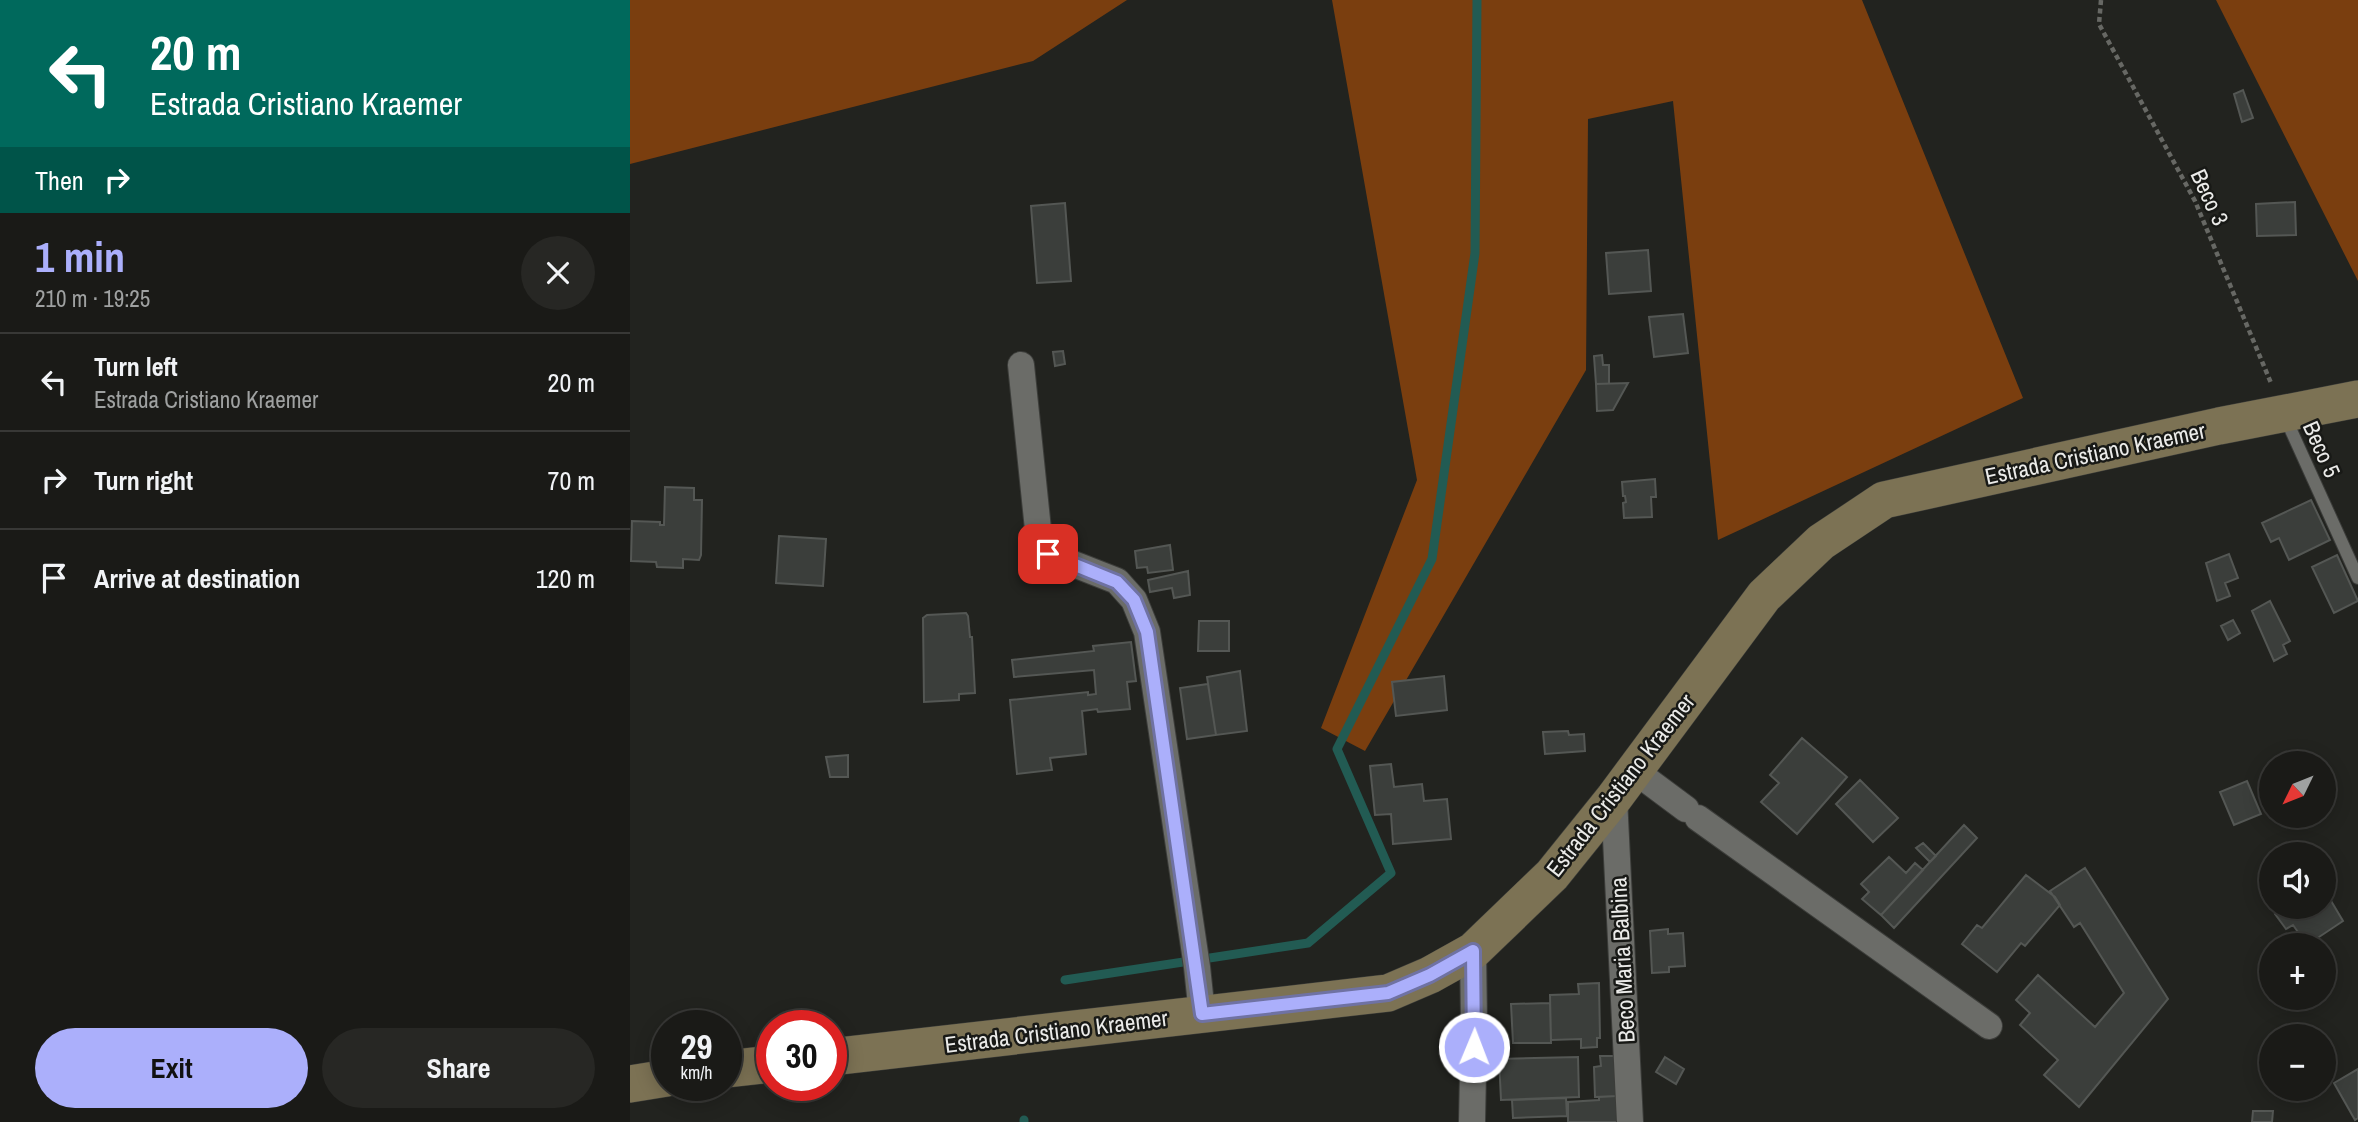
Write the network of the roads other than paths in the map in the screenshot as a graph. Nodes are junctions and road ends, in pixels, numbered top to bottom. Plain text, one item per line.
1 (1021, 365) dead end
2 (2358, 399) edge
3 (2283, 413) junction
4 (2358, 578) edge
5 (1624, 785) junction
6 (1473, 951) junction
7 (1202, 1014) junction
8 (1989, 1026) dead end
9 (847, 1055) edge
10 (651, 1081) edge
11 (630, 1084) edge
12 (1472, 1122) edge
13 (1630, 1122) edge

1 - 7 street
2 - 3 main road, Estrada Cristiano Kraemer
3 - 4 lane, Beco 5
3 - 5 main road, Estrada Cristiano Kraemer
5 - 6 main road, Estrada Cristiano Kraemer
5 - 8 street
5 - 13 street, Beco Maria Balbina
6 - 7 main road, Estrada Cristiano Kraemer
6 - 12 street
7 - 9 main road, Estrada Cristiano Kraemer
10 - 11 main road

